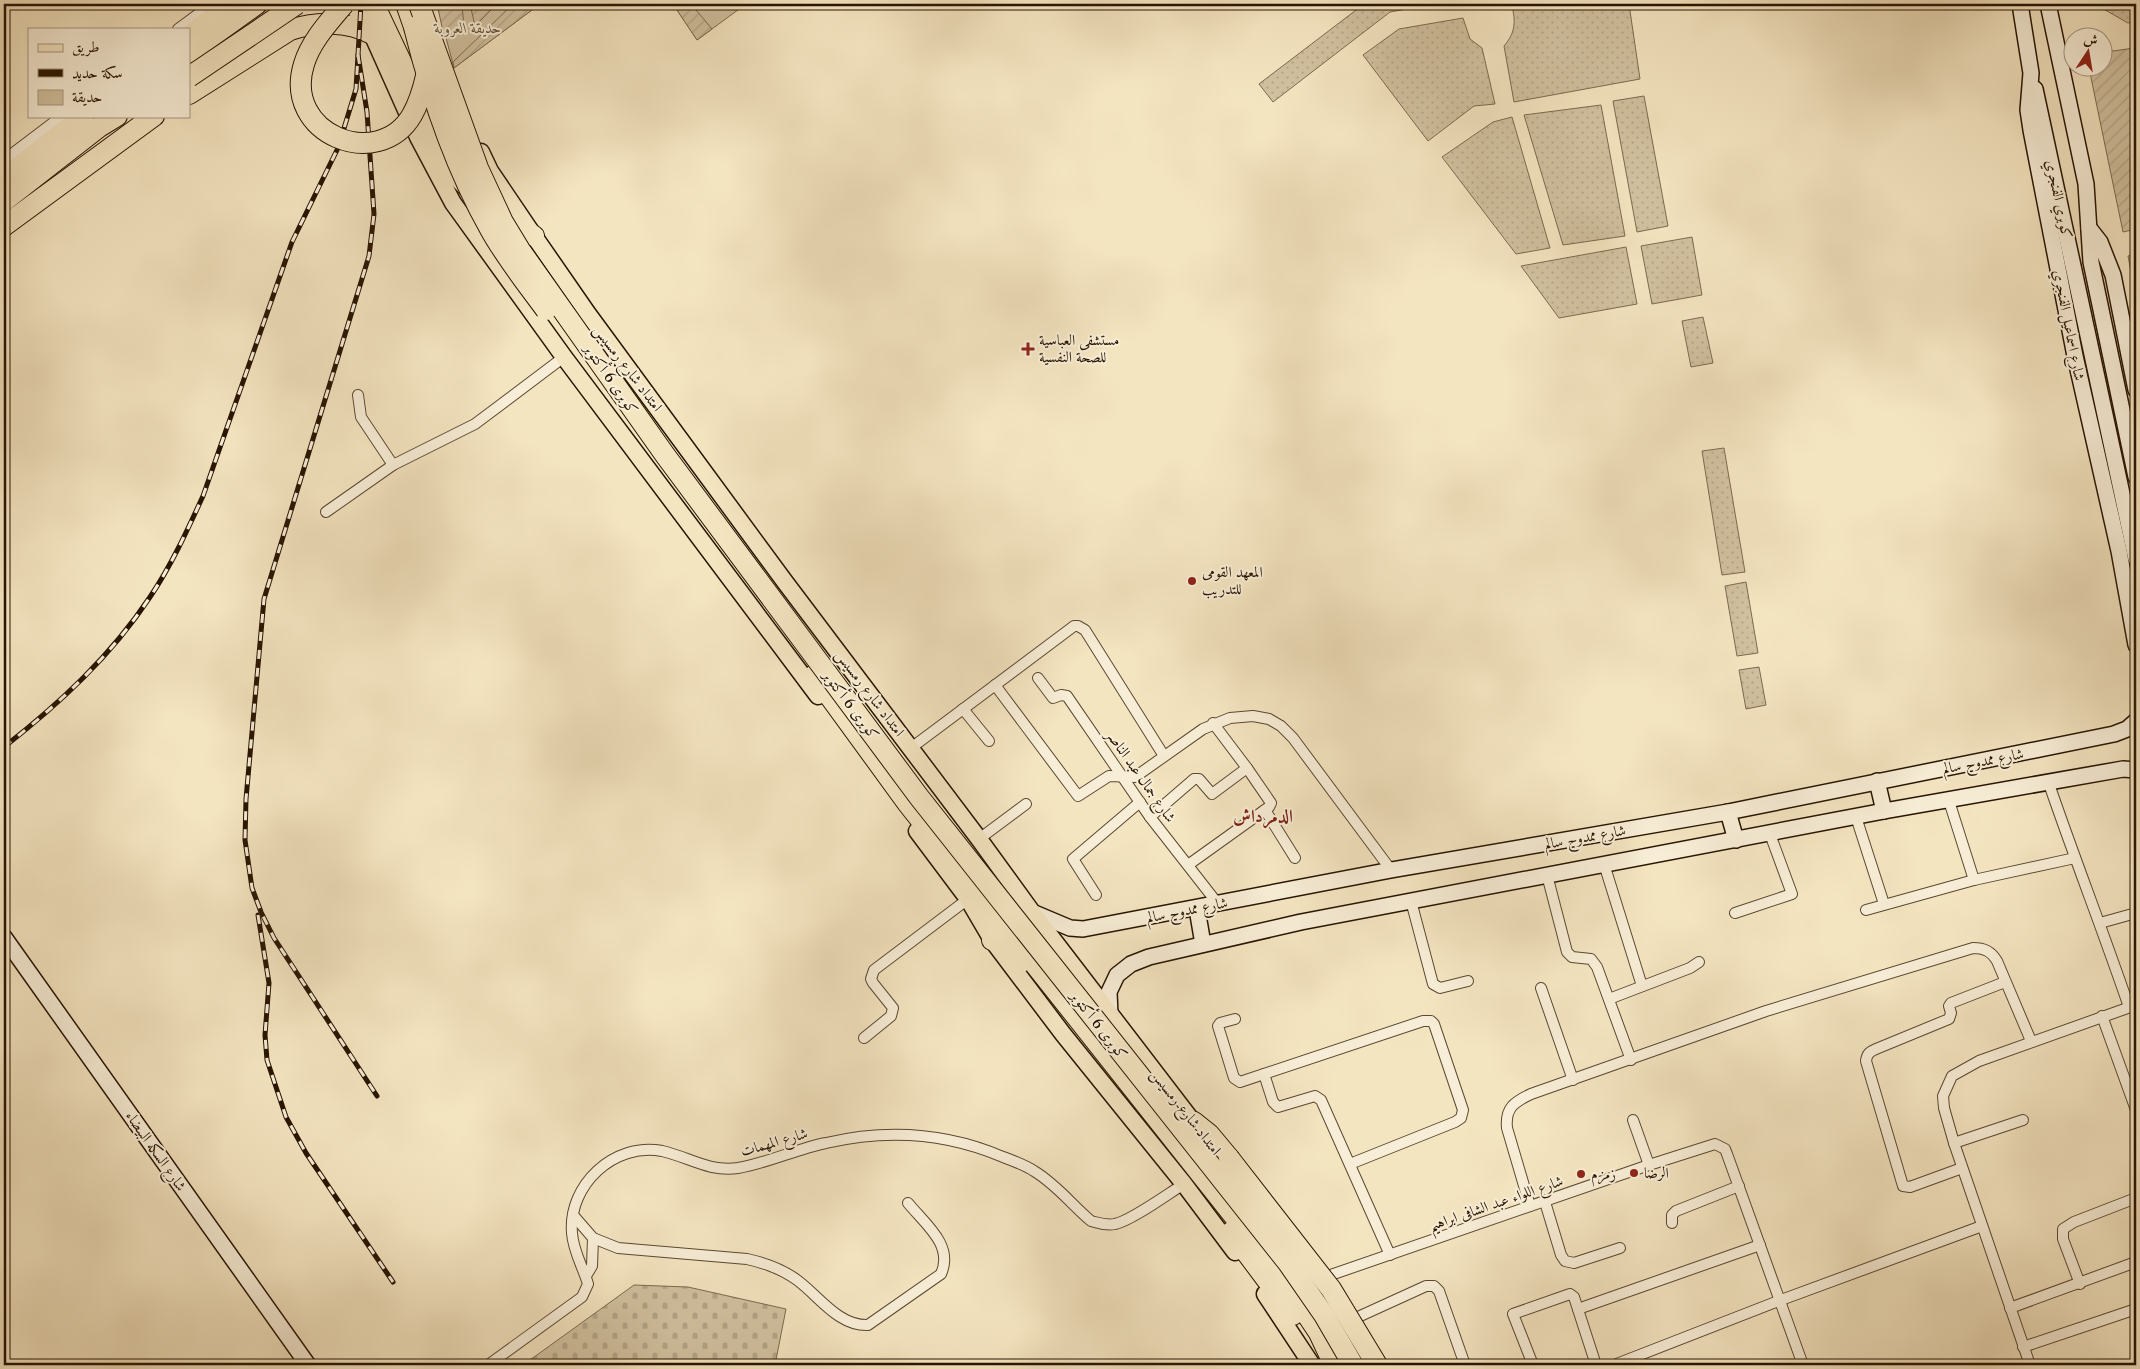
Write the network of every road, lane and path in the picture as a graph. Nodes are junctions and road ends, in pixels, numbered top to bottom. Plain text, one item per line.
1 (212, 4) edge
2 (231, 4) edge
3 (256, 4) edge
4 (281, 4) edge
5 (297, 4) edge
6 (344, 4) edge
7 (352, 4) edge
8 (374, 4) edge
9 (400, 4) edge
10 (406, 4) edge
11 (419, 4) edge
12 (424, 4) edge
13 (2020, 4) edge
14 (2048, 4) edge
15 (179, 28) edge
16 (290, 30) junction
17 (416, 32) junction
18 (372, 34) junction
19 (190, 35) edge
20 (190, 52) edge
21 (190, 67) edge
22 (2031, 73) junction
23 (190, 76) edge
24 (426, 76) junction
25 (190, 93) edge
26 (59, 118) edge
27 (129, 118) edge
28 (151, 118) edge
29 (97, 120) edge
30 (4, 160) edge
31 (73, 174) junction
32 (4, 178) edge
33 (4, 201) edge
34 (4, 226) edge
35 (2089, 228) junction
36 (534, 236) junction
37 (564, 357) junction
38 (643, 388) junction
39 (2136, 390) edge
40 (358, 395) dead end
41 (605, 411) junction
42 (393, 465) junction
43 (2136, 477) edge
44 (326, 512) dead end
45 (2136, 560) edge
46 (2130, 572) edge
47 (785, 582) junction
48 (745, 599) junction
49 (2132, 599) edge
50 (2136, 645) edge
51 (1038, 678) dead end
52 (996, 685) junction
53 (963, 709) junction
54 (2136, 721) edge
55 (1213, 723) junction
56 (989, 741) dead end
57 (911, 748) junction
58 (1164, 756) junction
59 (1247, 768) junction
60 (2132, 768) edge
61 (1124, 778) junction
62 (1877, 781) junction
63 (2048, 781) junction
64 (1949, 801) junction
65 (1140, 802) junction
66 (1026, 804) dead end
67 (1265, 810) junction
68 (1728, 812) junction
69 (1884, 812) junction
70 (1150, 817) junction
71 (1856, 817) junction
72 (1770, 834) junction
73 (979, 838) junction
74 (1736, 840) junction
75 (1295, 858) dead end
76 (2075, 858) junction
77 (1604, 864) junction
78 (1188, 866) junction
79 (1391, 870) junction
80 (1547, 875) junction
81 (1974, 880) junction
82 (1096, 895) dead end
83 (968, 899) junction
84 (1410, 901) junction
85 (1218, 904) junction
86 (1884, 904) junction
87 (1197, 908) junction
88 (1866, 910) dead end
89 (1032, 912) junction
90 (1736, 913) dead end
91 (2136, 913) edge
92 (2100, 923) junction
93 (4, 937) edge
94 (992, 940) junction
95 (1203, 944) junction
96 (1699, 962) dead end
97 (1468, 981) dead end
98 (2005, 982) junction
99 (1642, 986) junction
100 (1541, 988) dead end
101 (1609, 998) junction
102 (2132, 1006) edge
103 (1110, 1014) junction
104 (2102, 1016) junction
105 (1235, 1019) dead end
106 (864, 1038) dead end
107 (2031, 1041) junction
108 (1631, 1060) junction
109 (1264, 1074) junction
110 (1573, 1080) junction
111 (2136, 1110) edge
112 (1633, 1120) dead end
113 (2023, 1120) dead end
114 (1194, 1122) junction
115 (1954, 1143) junction
116 (1350, 1164) junction
117 (1649, 1165) junction
118 (1962, 1168) junction
119 (1184, 1184) junction
120 (1739, 1186) junction
121 (2136, 1198) edge
122 (1545, 1202) junction
123 (908, 1203) dead end
124 (1530, 1206) junction
125 (573, 1215) junction
126 (1672, 1223) dead end
127 (1982, 1226) junction
128 (593, 1238) junction
129 (1760, 1245) junction
130 (1620, 1248) dead end
131 (1390, 1255) junction
132 (2136, 1262) edge
133 (586, 1276) junction
134 (1314, 1281) junction
135 (2080, 1284) junction
136 (1781, 1300) junction
137 (2010, 1308) junction
138 (1578, 1309) junction
139 (2136, 1309) edge
140 (1342, 1324) junction
141 (1319, 1333) junction
142 (2024, 1347) junction
143 (308, 1365) edge
144 (488, 1365) edge
145 (1312, 1365) edge
146 (1334, 1365) edge
147 (1353, 1365) edge
148 (1366, 1365) edge
149 (1377, 1365) edge
150 (1465, 1365) edge
151 (1533, 1365) edge
152 (1596, 1365) edge
153 (1614, 1365) edge
154 (1803, 1365) edge
155 (2030, 1365) edge

1 - 15 street
2 - 19 highway
3 - 20 highway
4 - 16 highway
4 - 21 highway
5 - 23 highway, bridge
6 - 24 highway, bridge
7 - 18 main road
8 - 36 highway
9 - 17 main road, امتداد شارع رمسيس
10 - 24 highway, كوبرى 6 أكتوبر, bridge
11 - 147 highway, كوبرى 6 أكتوبر, bridge
12 - 17 highway
13 - 22 main road, شارع اسماعيل الفنجري
14 - 35 main road
16 - 18 highway
16 - 25 highway
17 - 36 main road, امتداد شارع رمسيس
18 - 37 main road
22 - 45 main road, كوبري الفنجري
22 - 46 main road, شارع اسماعيل الفنجري
24 - 141 highway, كوبرى 6 أكتوبر, bridge
26 - 30 street
27 - 31 highway
28 - 31 highway
29 - 32 highway
29 - 33 highway
31 - 34 highway
35 - 39 main road
35 - 43 main road, كوبري الفنجري
36 - 38 main road, امتداد شارع رمسيس
37 - 41 main road
37 - 42 street
38 - 41 main road
38 - 47 main road, امتداد شارع رمسيس
40 - 42 street
41 - 48 main road
42 - 44 street
46 - 49 main road, شارع اسماعيل الفنجري
47 - 48 main road
47 - 57 main road, امتداد شارع رمسيس
48 - 83 main road
49 - 50 main road, شارع اسماعيل الفنجري
51 - 61 street, شارع جمال عبد الناصر
52 - 53 street
52 - 58 street
52 - 61 street
53 - 56 street
53 - 57 street
54 - 62 main road, شارع ممدوح سالم
55 - 58 street
55 - 59 street
55 - 79 street
57 - 73 main road, امتداد شارع رمسيس
58 - 61 street
59 - 67 street
59 - 70 street
60 - 63 main road, شارع ممدوح سالم
61 - 65 street, شارع جمال عبد الناصر
62 - 68 main road, شارع ممدوح سالم
62 - 69 main road
63 - 64 main road, شارع ممدوح سالم
63 - 76 street
64 - 69 main road, شارع ممدوح سالم
64 - 81 street
65 - 70 street, شارع جمال عبد الناصر
65 - 82 street
66 - 73 street
67 - 75 street
67 - 78 street
68 - 74 main road
68 - 79 main road, شارع ممدوح سالم
69 - 71 main road, شارع ممدوح سالم
70 - 78 street, شارع جمال عبد الناصر
71 - 72 main road, شارع ممدوح سالم
71 - 86 street
72 - 74 main road, شارع ممدوح سالم
72 - 90 street
73 - 89 main road, امتداد شارع رمسيس
74 - 77 main road, شارع ممدوح سالم
76 - 81 street
76 - 92 street
77 - 80 main road, شارع ممدوح سالم
77 - 99 street
78 - 85 street, شارع جمال عبد الناصر
79 - 85 main road, شارع ممدوح سالم
80 - 84 main road, شارع ممدوح سالم
80 - 101 street
81 - 86 street
83 - 94 main road
83 - 106 street
84 - 95 main road, شارع ممدوح سالم
84 - 97 street
85 - 87 main road, شارع ممدوح سالم
86 - 88 street
87 - 89 main road, شارع ممدوح سالم
87 - 95 main road
89 - 103 main road, امتداد شارع رمسيس
91 - 92 street
92 - 102 street
93 - 143 main road, شارع السكه البيضاء
94 - 119 main road
94 - 141 highway
95 - 103 main road, شارع ممدوح سالم
96 - 99 street
98 - 107 street
98 - 108 street
98 - 118 street
99 - 101 street
100 - 110 street
101 - 108 street
102 - 104 street
103 - 114 main road, امتداد شارع رمسيس
104 - 107 street
104 - 111 street
105 - 109 street
107 - 115 street
108 - 110 street
109 - 116 street
109 - 116 street
110 - 124 street
112 - 117 street
113 - 115 street
114 - 134 main road, امتداد شارع رمسيس
114 - 149 highway, bridge
115 - 118 street
116 - 131 street
117 - 120 street, شارع اللواء عبد الشافى ابراهيم
117 - 122 street, شارع اللواء عبد الشافى ابراهيم
118 - 127 street
119 - 125 street, شارع المهمات
119 - 145 main road
120 - 126 street
120 - 129 street, شارع اللواء عبد الشافى ابراهيم
121 - 135 street
122 - 124 street, شارع اللواء عبد الشافى ابراهيم
122 - 130 street
123 - 128 street
124 - 131 street, شارع اللواء عبد الشافى ابراهيم
125 - 128 street
125 - 133 street, شارع المهمات
127 - 136 street
127 - 137 street
128 - 133 street
129 - 136 street, شارع اللواء عبد الشافى ابراهيم
129 - 138 street
131 - 134 street, شارع اللواء عبد الشافى ابراهيم
132 - 135 street
133 - 144 street
134 - 140 main road, امتداد شارع رمسيس
135 - 137 street
136 - 153 street
136 - 154 street, شارع اللواء عبد الشافى ابراهيم
137 - 142 street
138 - 151 street
138 - 152 street
139 - 142 street
140 - 148 main road, امتداد شارع رمسيس
140 - 150 street
141 - 146 highway, كوبرى 6 أكتوبر
142 - 155 street

